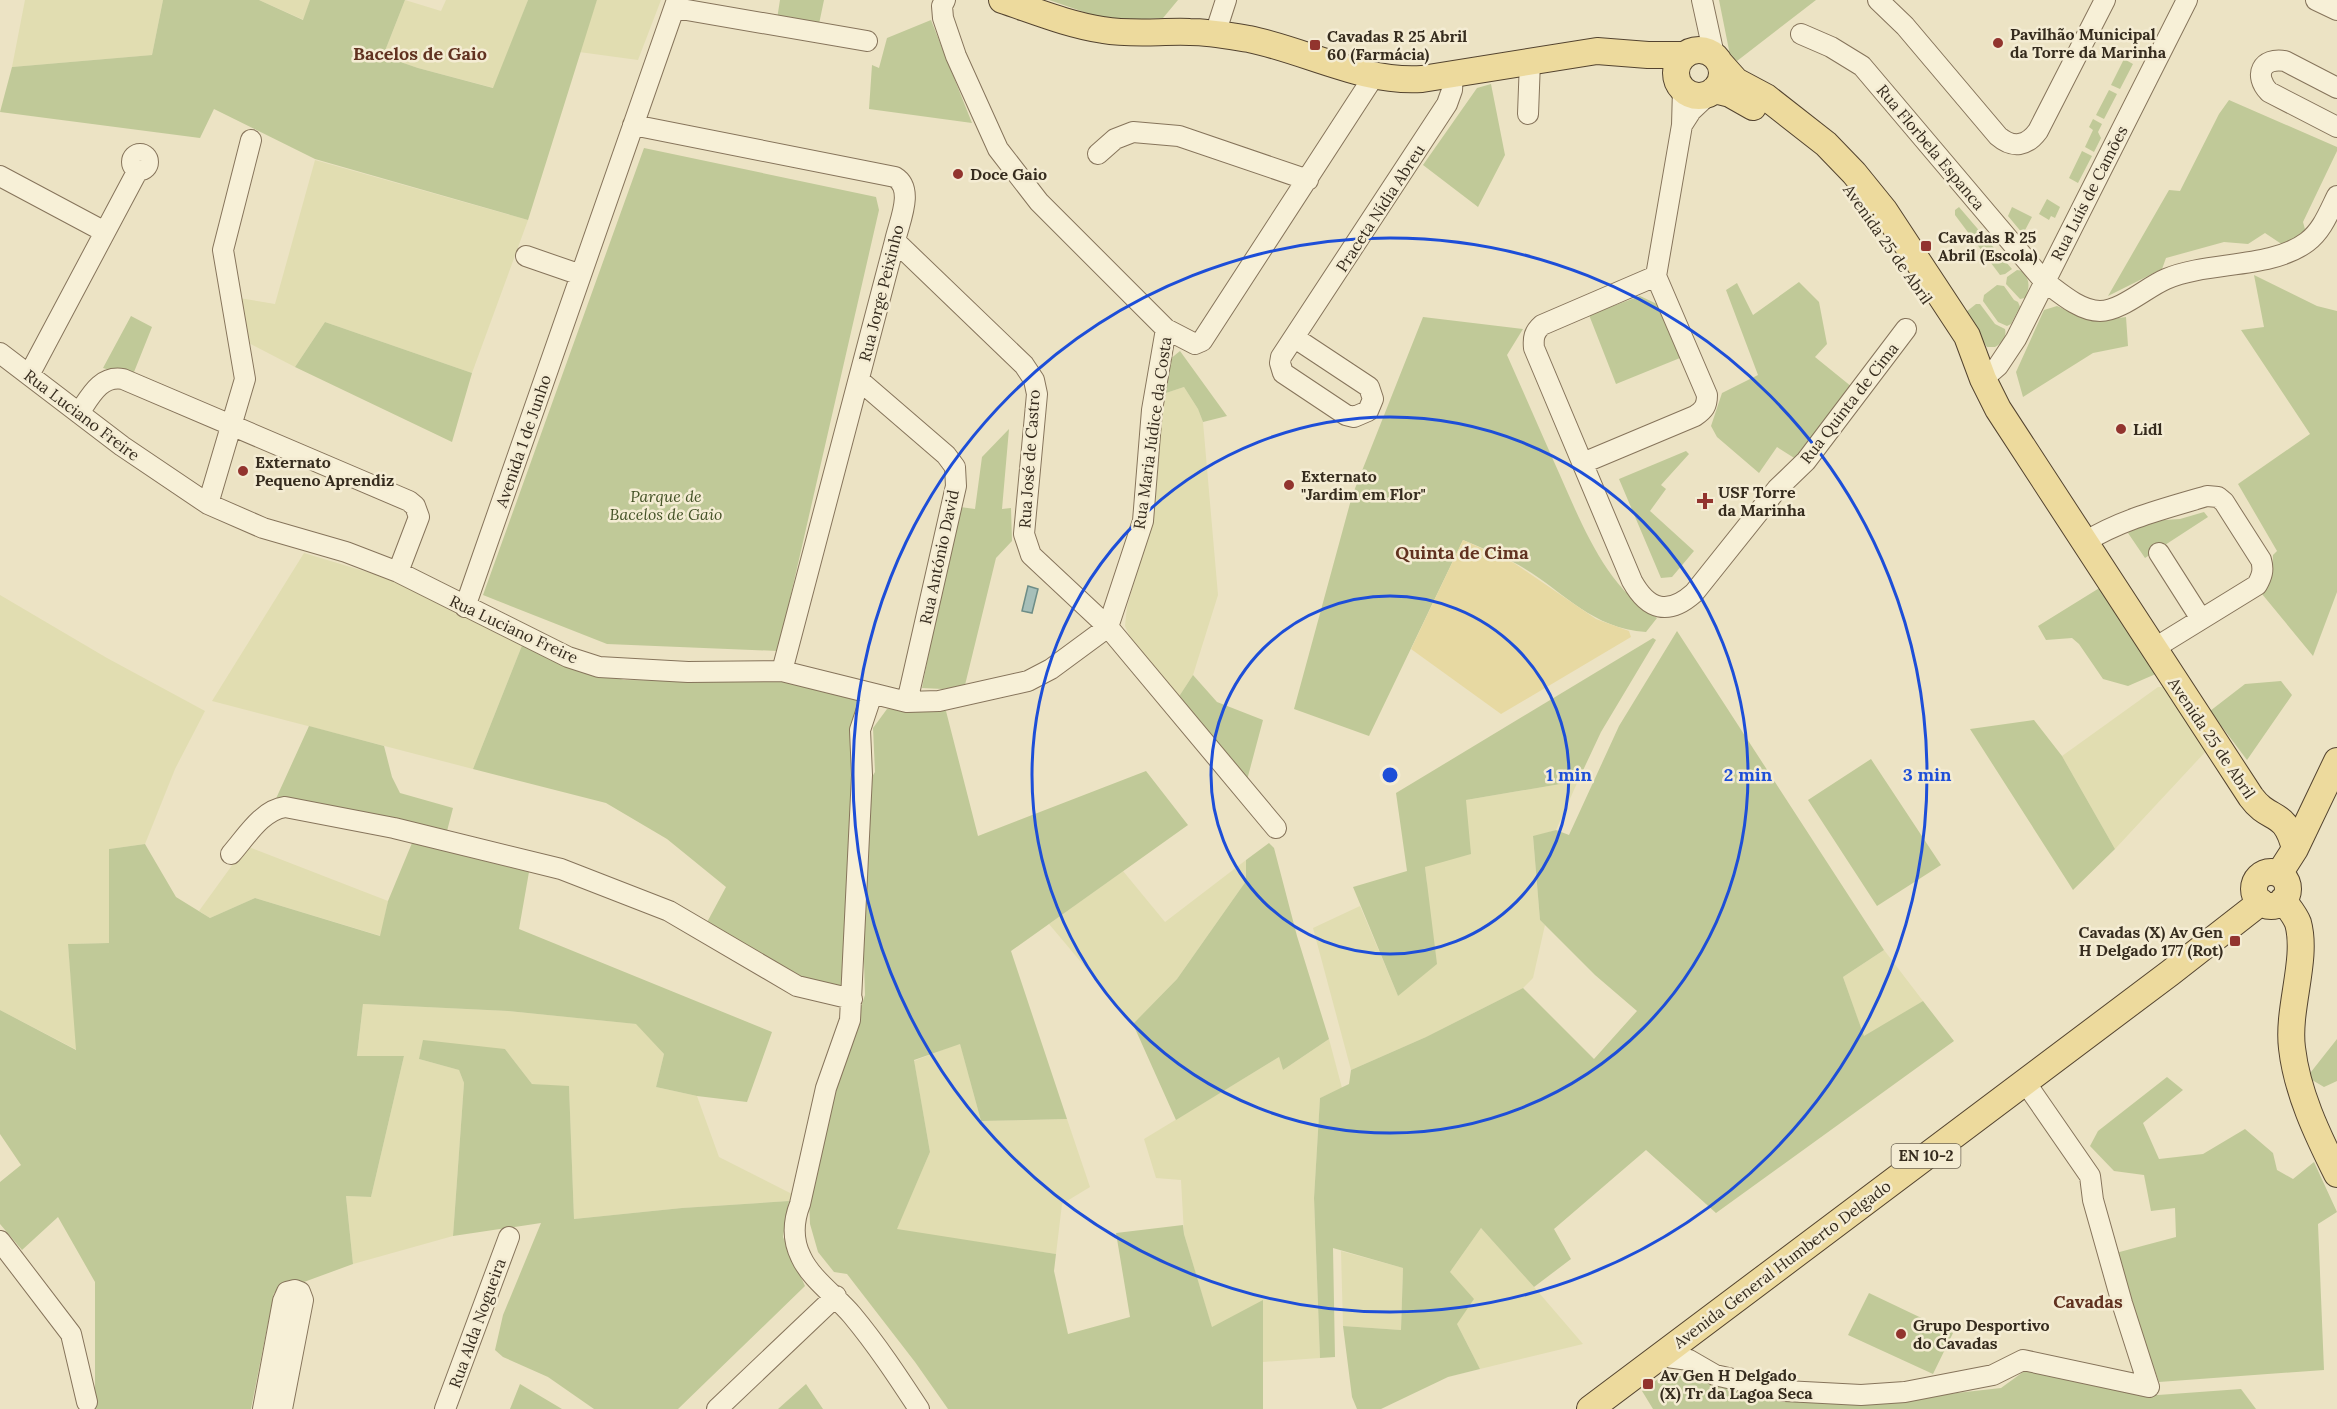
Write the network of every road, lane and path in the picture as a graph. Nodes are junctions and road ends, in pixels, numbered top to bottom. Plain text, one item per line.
1 (945, 0) edge
2 (1002, 0) edge
3 (1226, 0) edge
4 (1878, 0) edge
5 (2105, 0) edge
6 (2187, 0) edge
7 (2316, 0) edge
8 (1702, 3) edge
9 (676, 4) edge
10 (2337, 10) edge
11 (1215, 34) junction
12 (1801, 34) dead end
13 (867, 41) dead end
14 (1702, 56) junction
15 (1542, 60) junction
16 (1453, 74) junction
17 (1374, 76) junction
18 (1681, 86) junction
19 (2337, 88) edge
20 (1711, 92) junction
21 (1528, 114) dead end
22 (633, 125) junction
23 (1682, 125) junction
24 (2337, 127) edge
25 (251, 140) dead end
26 (1098, 154) dead end
27 (138, 170) dead end
28 (0, 176) edge
29 (1308, 180) junction
30 (2337, 196) edge
31 (105, 232) junction
32 (895, 241) junction
33 (526, 256) dead end
34 (581, 275) junction
35 (1656, 276) junction
36 (2044, 281) junction
37 (1166, 329) junction
38 (1906, 329) dead end
39 (1295, 338) junction
40 (0, 353) edge
41 (29, 375) junction
42 (1983, 379) junction
43 (859, 381) junction
44 (79, 413) junction
45 (231, 426) junction
46 (1582, 463) junction
47 (208, 504) junction
48 (2083, 543) junction
49 (2159, 553) dead end
50 (398, 572) junction
51 (465, 608) junction
52 (2201, 619) junction
53 (1108, 627) junction
54 (2153, 649) junction
55 (782, 671) junction
56 (872, 694) junction
57 (907, 702) junction
58 (2337, 761) edge
59 (1276, 828) dead end
60 (2295, 849) junction
61 (231, 854) dead end
62 (2272, 901) junction
63 (852, 999) junction
64 (2025, 1082) junction
65 (2335, 1164) edge
66 (509, 1237) dead end
67 (0, 1241) edge
68 (836, 1296) junction
69 (1660, 1356) junction
70 (87, 1402) dead end
71 (263, 1409) edge
72 (282, 1409) edge
73 (445, 1409) edge
74 (717, 1409) edge
75 (919, 1409) edge
76 (1590, 1409) edge

1 - 37 street
2 - 11 main road
3 - 11 street
4 - 5 street
6 - 36 street, Rua Luís de Camões
7 - 10 street
8 - 14 street
9 - 13 street
9 - 22 street, Avenida 1 de Junho
11 - 17 main road
12 - 36 street, Rua Florbela Espanca
14 - 15 main road
14 - 18 main road
14 - 20 main road
14 - 42 main road, Avenida 25 de Abril
15 - 16 main road
15 - 18 main road
15 - 21 street
16 - 17 main road
16 - 39 street, Praceta Nídia Abreu
17 - 29 street, Rua Maria Júdice da Costa
18 - 20 main road
18 - 23 street
19 - 24 street
20 - 23 street
20 - 42 main road, Avenida 25 de Abril
22 - 32 street, Rua Jorge Peixinho
22 - 34 street, Avenida 1 de Junho
23 - 35 street
25 - 45 street
26 - 29 street
27 - 31 street
28 - 31 street
29 - 37 street, Rua Maria Júdice da Costa
30 - 36 street, Rua Florbela Espanca
31 - 41 street
32 - 43 street, Rua Jorge Peixinho
32 - 53 street, Rua José de Castro
33 - 34 street
34 - 51 street, Avenida 1 de Junho
35 - 46 street
35 - 46 street
36 - 42 street, Rua Luís de Camões
37 - 53 street, Rua Maria Júdice da Costa
38 - 46 street, Rua Quinta de Cima
39 - 39 street, Praceta Nídia Abreu
40 - 41 street, Rua Luciano Freire
41 - 44 street, Rua Luciano Freire
42 - 48 main road, Avenida 25 de Abril
43 - 55 street, Rua Jorge Peixinho
43 - 57 street, Rua António David
44 - 45 street
44 - 47 street, Rua Luciano Freire
45 - 47 street
45 - 50 street
47 - 50 street, Rua Luciano Freire
48 - 52 street
48 - 54 main road, Avenida 25 de Abril
49 - 52 street
50 - 51 street, Rua Luciano Freire
51 - 55 street, Rua Luciano Freire
52 - 54 street
53 - 57 street, Rua Luciano Freire
53 - 59 street
54 - 60 main road, Avenida 25 de Abril
55 - 56 street, Rua Luciano Freire
56 - 57 street, Rua Luciano Freire
56 - 63 street
58 - 60 main road
60 - 62 main road
61 - 63 street
62 - 64 main road, Avenida General Humberto Delgado / EN 10-2
62 - 65 main road
63 - 68 street
64 - 69 main road, Avenida General Humberto Delgado / EN 10-2
64 - 69 street
66 - 73 street, Rua Alda Nogueira
67 - 70 street
68 - 74 street
68 - 75 street
69 - 76 main road, Avenida General Humberto Delgado / EN 10-2
71 - 72 street

